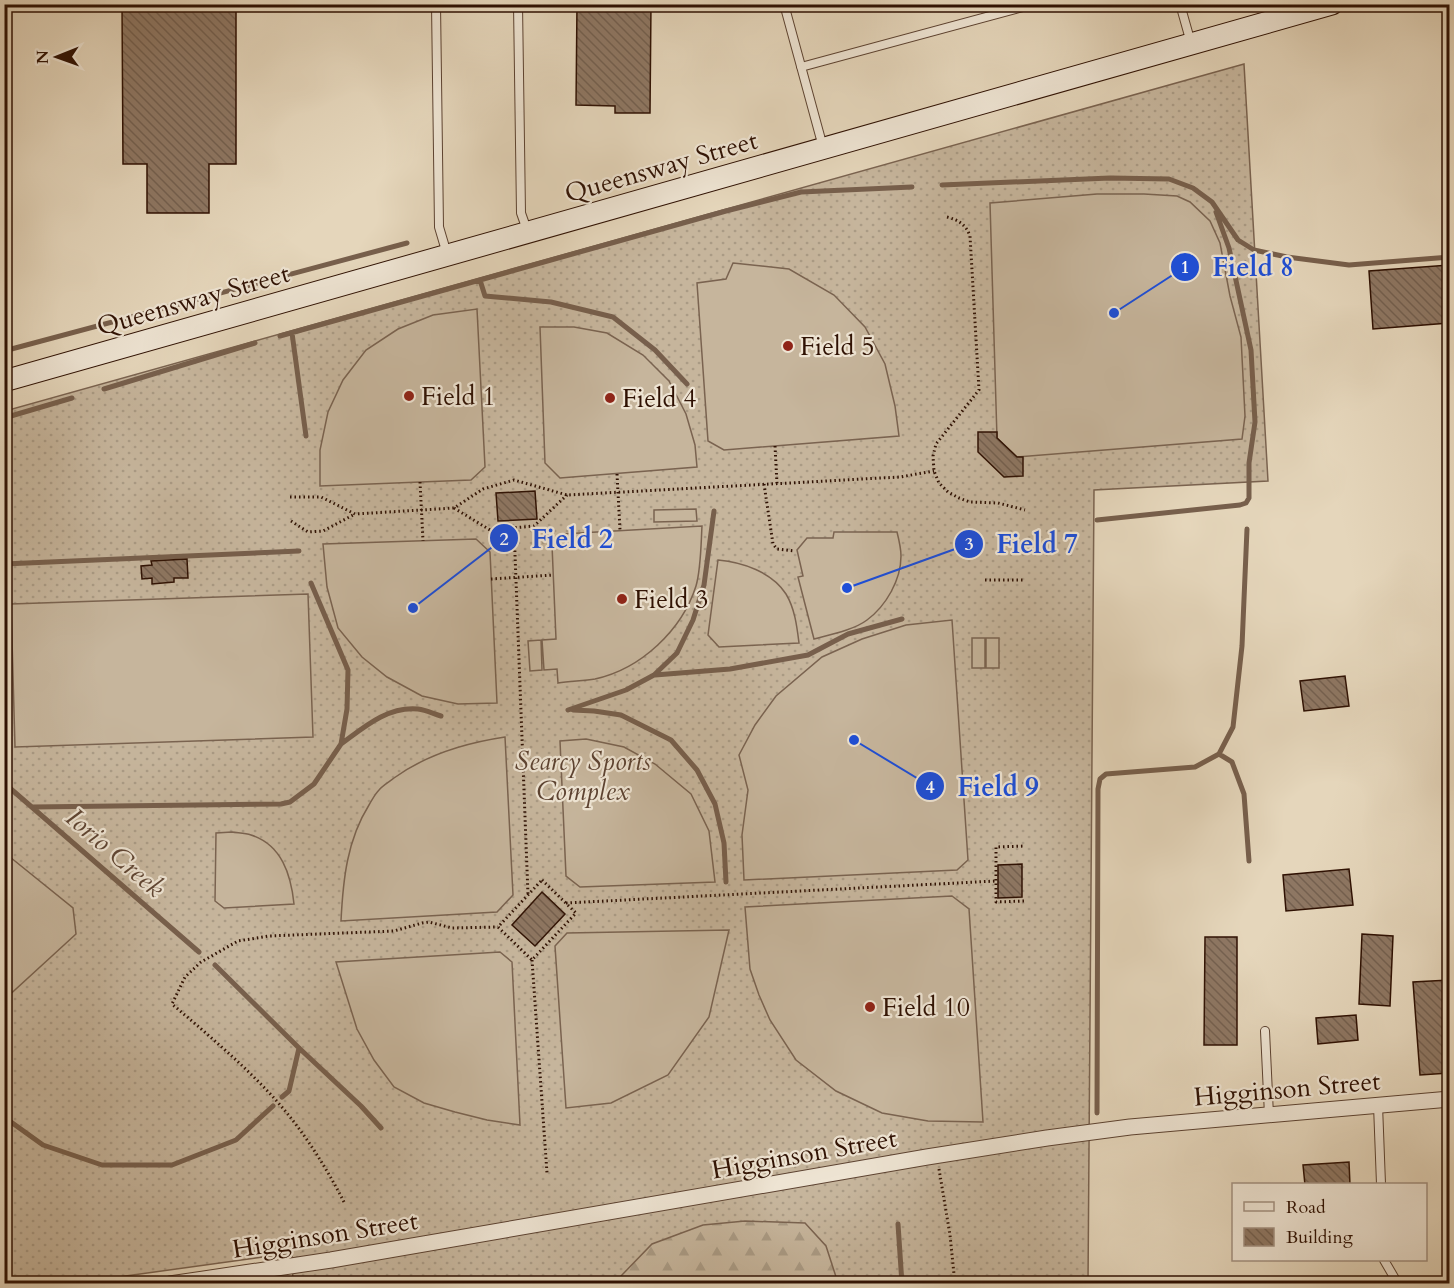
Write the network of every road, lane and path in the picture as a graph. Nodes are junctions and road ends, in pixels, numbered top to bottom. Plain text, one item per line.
1 (436, 4) edge
2 (518, 4) edge
3 (784, 4) edge
4 (1034, 4) edge
5 (1180, 4) edge
6 (1332, 4) edge
7 (1192, 44) junction
8 (801, 67) junction
9 (824, 149) junction
10 (947, 218) dead end
11 (528, 233) junction
12 (448, 256) junction
13 (4, 381) edge
14 (775, 446) dead end
15 (934, 471) junction
16 (617, 474) dead end
17 (420, 482) dead end
18 (764, 484) junction
19 (777, 484) junction
20 (618, 492) junction
21 (567, 495) junction
22 (290, 497) dead end
23 (454, 508) junction
24 (421, 510) junction
25 (1025, 510) dead end
26 (355, 514) junction
27 (291, 521) dead end
28 (514, 528) junction
29 (620, 531) dead end
30 (423, 541) dead end
31 (795, 550) dead end
32 (553, 575) dead end
33 (516, 578) junction
34 (491, 579) dead end
35 (985, 580) dead end
36 (1025, 580) dead end
37 (1025, 846) dead end
38 (996, 881) junction
39 (528, 895) junction
40 (1024, 901) dead end
41 (567, 903) junction
42 (498, 927) junction
43 (532, 960) junction
44 (1265, 1031) dead end
45 (1449, 1099) edge
46 (1378, 1105) junction
47 (1269, 1114) junction
48 (937, 1155) junction
49 (547, 1173) dead end
50 (1381, 1183) edge
51 (344, 1202) dead end
52 (1384, 1261) edge
53 (170, 1284) edge
54 (955, 1284) edge
55 (1398, 1284) edge

1 - 12 lane
2 - 11 lane
3 - 8 lane
4 - 8 lane
5 - 7 lane
6 - 7 street, Queensway Street
7 - 9 street, Queensway Street
8 - 9 lane
9 - 11 street, Queensway Street
10 - 15 path
11 - 12 street, Queensway Street
12 - 13 street, Queensway Street
14 - 19 path
15 - 19 path
15 - 25 path
16 - 20 path
17 - 24 path
18 - 19 path
18 - 20 path
18 - 31 path
20 - 21 path
20 - 29 path
21 - 23 path
21 - 28 path
22 - 26 path
23 - 24 path
23 - 28 path
24 - 26 path
24 - 30 path
26 - 27 path
28 - 33 path
32 - 33 path
33 - 34 path
33 - 39 path
35 - 36 path
37 - 38 path
38 - 40 path
38 - 41 path
39 - 41 path
39 - 42 path
41 - 43 path
42 - 43 path
42 - 51 path
43 - 49 path
44 - 47 lane
45 - 46 street, Higginson Street
46 - 47 street, Higginson Street
46 - 50 lane
47 - 48 street, Higginson Street
48 - 53 street, Higginson Street
48 - 54 path
52 - 55 lane

